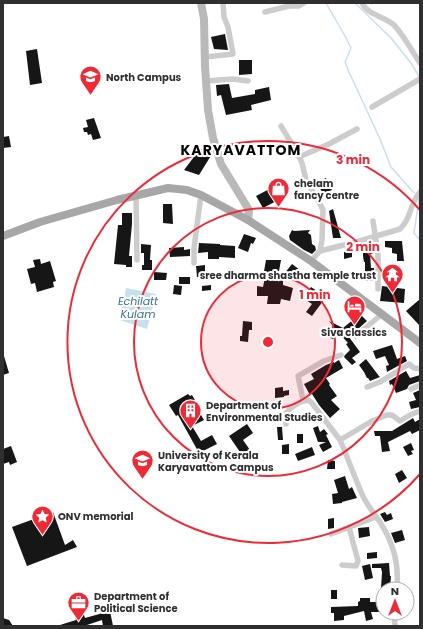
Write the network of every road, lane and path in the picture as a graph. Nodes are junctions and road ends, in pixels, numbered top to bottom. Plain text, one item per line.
1 (201, 3) edge
2 (223, 3) edge
3 (304, 3) edge
4 (362, 3) edge
5 (289, 5) edge
6 (265, 12) dead end
7 (205, 57) junction
8 (420, 63) edge
9 (420, 79) edge
10 (206, 81) junction
11 (248, 81) dead end
12 (372, 107) dead end
13 (281, 126) dead end
14 (357, 129) dead end
15 (299, 157) junction
16 (420, 192) edge
17 (136, 195) junction
18 (201, 195) junction
19 (248, 220) junction
20 (373, 221) dead end
21 (3, 236) edge
22 (376, 237) junction
23 (320, 251) junction
24 (137, 260) dead end
25 (311, 261) junction
26 (194, 263) dead end
27 (378, 288) dead end
28 (382, 314) junction
29 (356, 336) dead end
30 (420, 343) edge
31 (340, 355) dead end
32 (420, 370) edge
33 (420, 385) edge
34 (367, 387) dead end
35 (411, 389) dead end
36 (303, 400) junction
37 (420, 411) edge
38 (286, 424) dead end
39 (340, 440) junction
40 (376, 518) junction
41 (349, 527) junction
42 (331, 534) dead end
43 (342, 566) dead end
44 (398, 581) edge

1 - 7 main road
2 - 7 street
3 - 5 street
4 - 8 street
5 - 6 street
7 - 10 main road
9 - 12 street
10 - 11 street
10 - 19 main road
13 - 15 street
14 - 15 street
15 - 23 street
16 - 22 street
17 - 18 main road
17 - 21 main road
17 - 24 street
18 - 19 main road
18 - 26 street
19 - 25 main road
20 - 22 street
22 - 23 street
22 - 27 street
23 - 25 street
25 - 28 main road
28 - 29 street
28 - 30 main road
31 - 36 street
32 - 34 street
33 - 35 street
36 - 38 street
36 - 39 street
37 - 39 street
39 - 40 street
40 - 41 street
40 - 44 street
41 - 42 street
41 - 43 street

